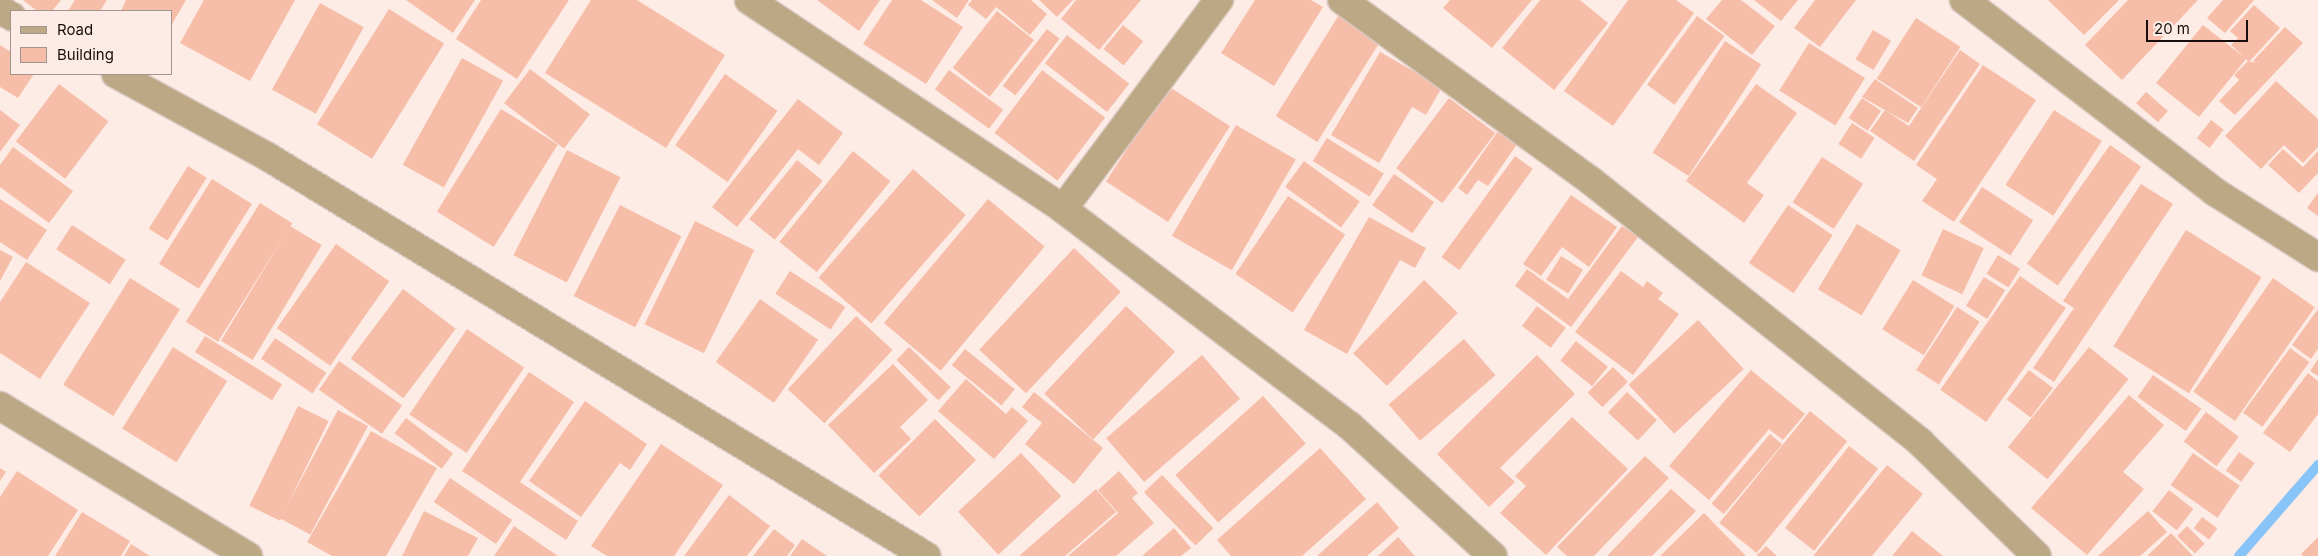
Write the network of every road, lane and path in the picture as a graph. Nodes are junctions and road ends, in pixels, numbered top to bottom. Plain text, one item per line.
1 (749, 0) edge
2 (1219, 0) edge
3 (1342, 0) edge
4 (1964, 0) edge
5 (118, 75) edge
6 (1063, 209) junction
7 (2318, 257) edge
8 (0, 406) edge
9 (248, 556) edge
10 (926, 556) edge
11 (1493, 556) edge
12 (2038, 556) edge

1 - 6 street
2 - 6 street
3 - 12 street
4 - 7 street
5 - 10 street
6 - 11 street
8 - 9 street

